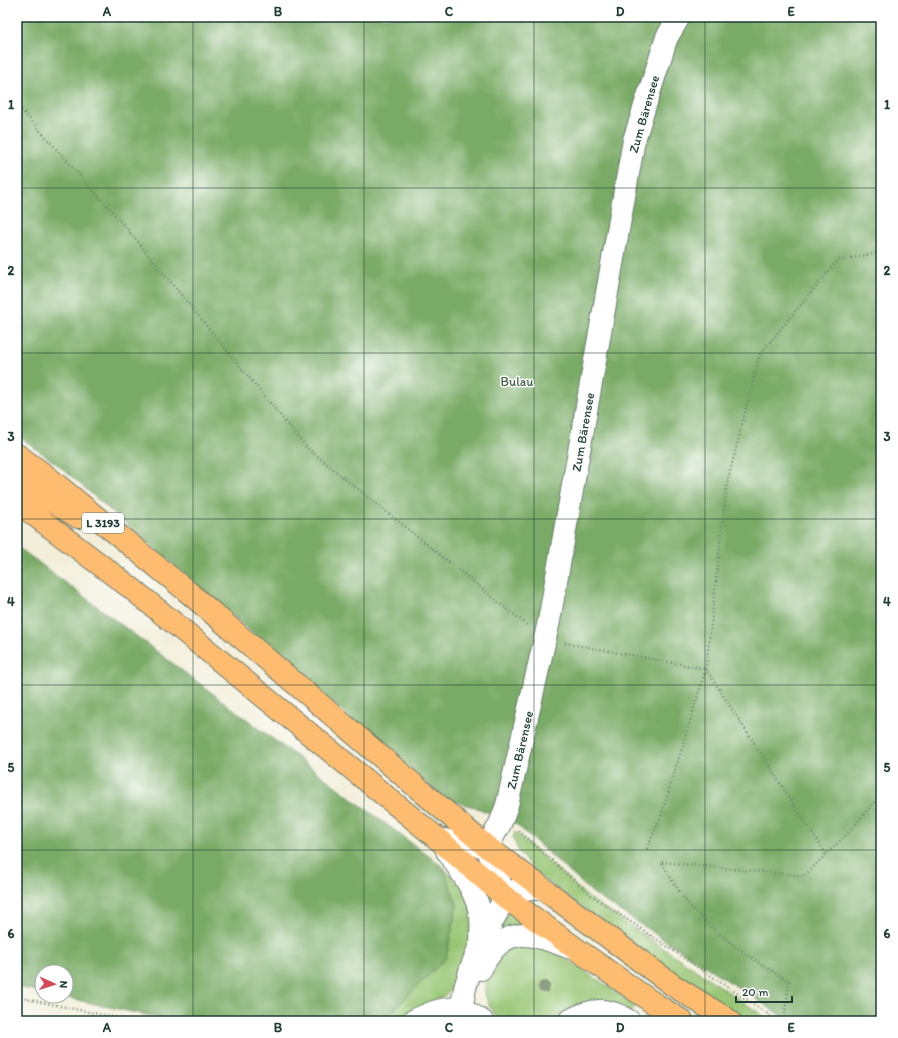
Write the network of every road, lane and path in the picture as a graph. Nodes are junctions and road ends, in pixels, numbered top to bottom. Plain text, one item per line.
1 (679, 17) edge
2 (17, 103) edge
3 (881, 252) edge
4 (17, 455) edge
5 (17, 480) edge
6 (17, 502) edge
7 (17, 511) edge
8 (62, 537) junction
9 (188, 592) junction
10 (545, 639) junction
11 (706, 669) junction
12 (881, 794) edge
13 (500, 824) junction
14 (438, 839) junction
15 (486, 847) junction
16 (646, 851) dead end
17 (826, 854) junction
18 (544, 889) junction
19 (505, 897) junction
20 (480, 945) junction
21 (579, 951) junction
22 (17, 997) edge
23 (461, 1010) junction
24 (132, 1021) edge
25 (413, 1021) edge
26 (482, 1021) edge
27 (569, 1021) edge
28 (629, 1021) edge
29 (682, 1021) edge
30 (730, 1021) edge
31 (778, 1021) edge
32 (784, 1021) edge

1 - 10 street, Zum Bärensee
2 - 10 path
3 - 11 path
4 - 9 main road, L 3193
5 - 9 main road, L 3193
6 - 8 main road, L 3193
7 - 8 main road, L 3193
8 - 14 main road, L 3193
9 - 15 main road, L 3193
10 - 11 path
10 - 13 street, Zum Bärensee
11 - 16 path
11 - 17 path
12 - 17 path
13 - 15 street, Zum Bärensee
13 - 31 path
14 - 15 street
14 - 19 main road, L 3193
14 - 20 street
15 - 18 main road, L 3193
15 - 19 street
17 - 32 path
18 - 19 street
18 - 30 main road, L 3193
19 - 20 street
19 - 21 main road, L 3193
20 - 23 street
21 - 23 street
21 - 29 main road, L 3193
22 - 24 path
23 - 25 street
23 - 26 street
27 - 28 street

